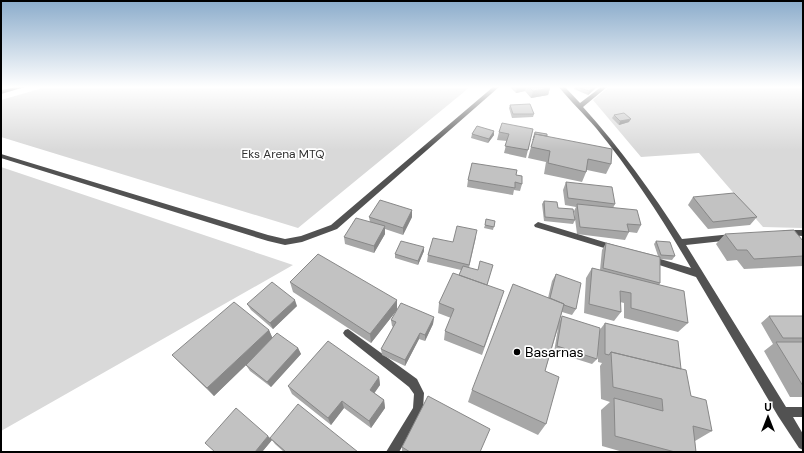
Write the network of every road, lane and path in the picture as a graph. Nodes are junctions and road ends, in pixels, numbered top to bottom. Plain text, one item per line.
1 (471, 108) edge
2 (582, 108) edge
3 (1, 156) edge
4 (538, 225) dead end
5 (776, 233) edge
6 (803, 233) edge
7 (740, 236) edge
8 (681, 242) junction
9 (619, 249) edge
10 (641, 256) edge
11 (700, 274) junction
12 (348, 333) edge
13 (782, 412) junction
14 (803, 412) edge
15 (803, 444) edge
16 (392, 452) edge

1 - 3 street
2 - 8 street
4 - 9 street
5 - 6 street
7 - 8 street
8 - 11 street
10 - 11 street
11 - 13 street
12 - 16 street
13 - 14 street
13 - 15 street

